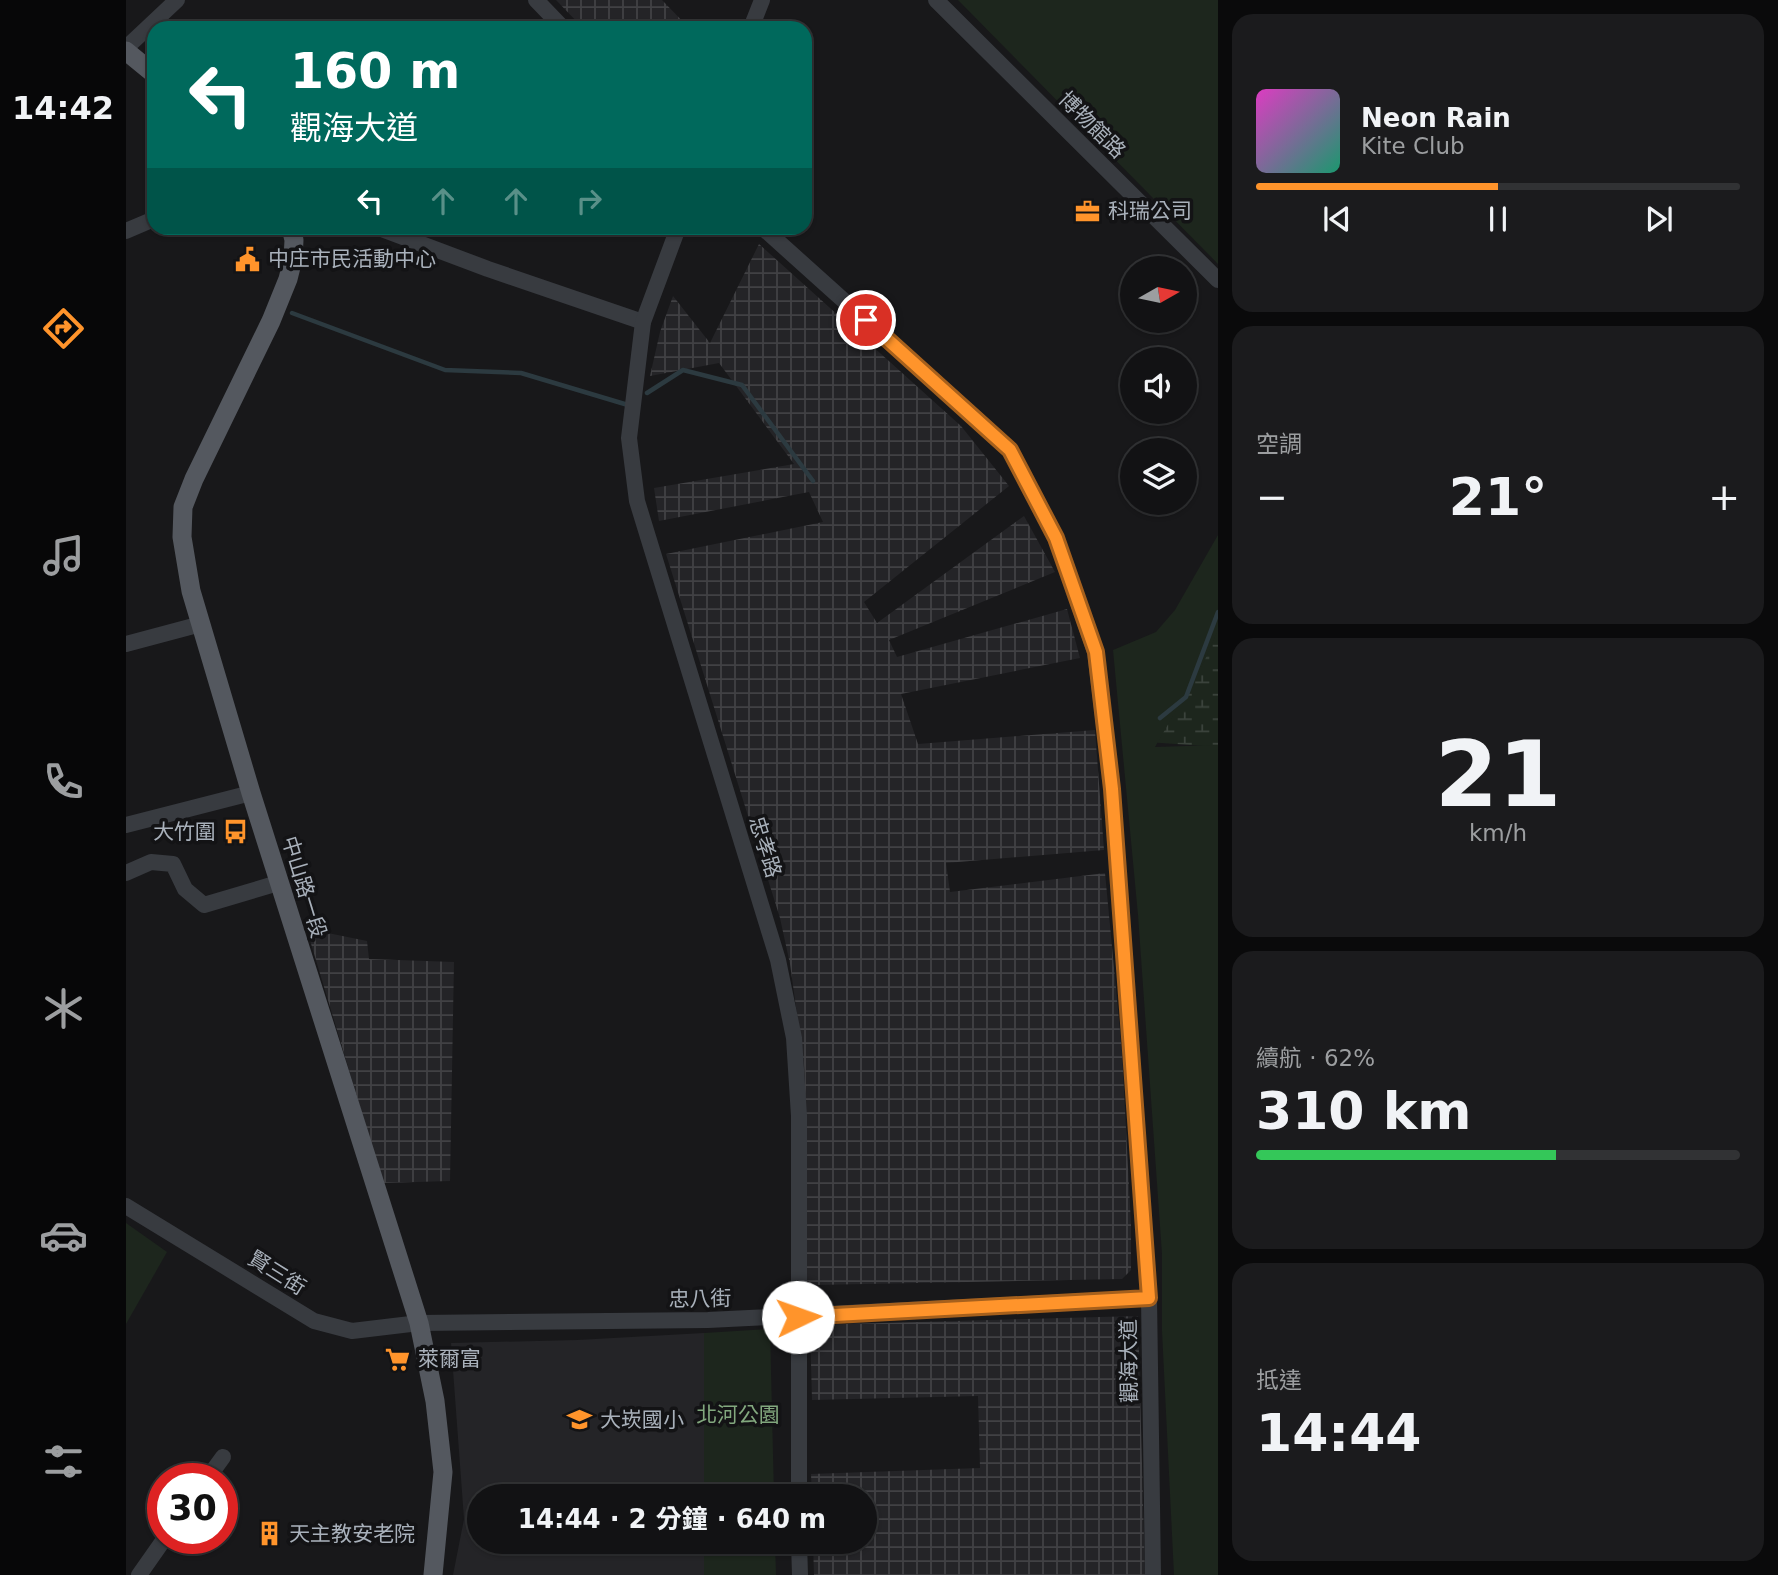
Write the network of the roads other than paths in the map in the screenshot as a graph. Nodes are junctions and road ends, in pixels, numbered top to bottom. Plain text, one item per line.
1 (177, 0) edge
2 (537, 0) edge
3 (762, 0) edge
4 (936, 0) edge
5 (155, 21) edge
6 (556, 21) edge
7 (754, 21) edge
8 (147, 29) edge
9 (126, 49) edge
10 (147, 68) edge
11 (147, 222) edge
12 (126, 231) edge
13 (293, 235) edge
14 (399, 235) edge
15 (675, 235) edge
16 (771, 235) edge
17 (1218, 280) edge
18 (643, 322) junction
19 (201, 624) junction
20 (126, 644) edge
21 (251, 793) junction
22 (126, 825) edge
23 (127, 869) edge
24 (278, 883) junction
25 (126, 1206) edge
26 (1149, 1298) junction
27 (798, 1317) junction
28 (419, 1323) junction
29 (223, 1457) dead end
30 (219, 1463) edge
31 (799, 1484) edge
32 (154, 1554) edge
33 (799, 1554) edge
34 (139, 1575) edge
35 (433, 1575) edge
36 (800, 1575) edge
37 (1153, 1575) edge

1 - 5 street
2 - 6 street
3 - 7 street
4 - 17 street, 博物館路
8 - 9 street
9 - 10 main road
11 - 12 street
13 - 19 main road, 中山路一段
14 - 18 street
15 - 18 street, 忠孝路
16 - 26 street, 觀海大道
18 - 27 street, 忠孝路
19 - 20 street
19 - 21 main road, 中山路一段
21 - 22 street
21 - 24 main road, 中山路一段
23 - 24 street
24 - 28 main road, 中山路一段
25 - 28 street, 賢三街
26 - 27 street, 忠八街
26 - 37 street, 觀海大道
27 - 28 street, 忠八街
27 - 31 street, 忠孝路
28 - 35 main road, 中山路一段
29 - 30 street
32 - 34 street
33 - 36 street

